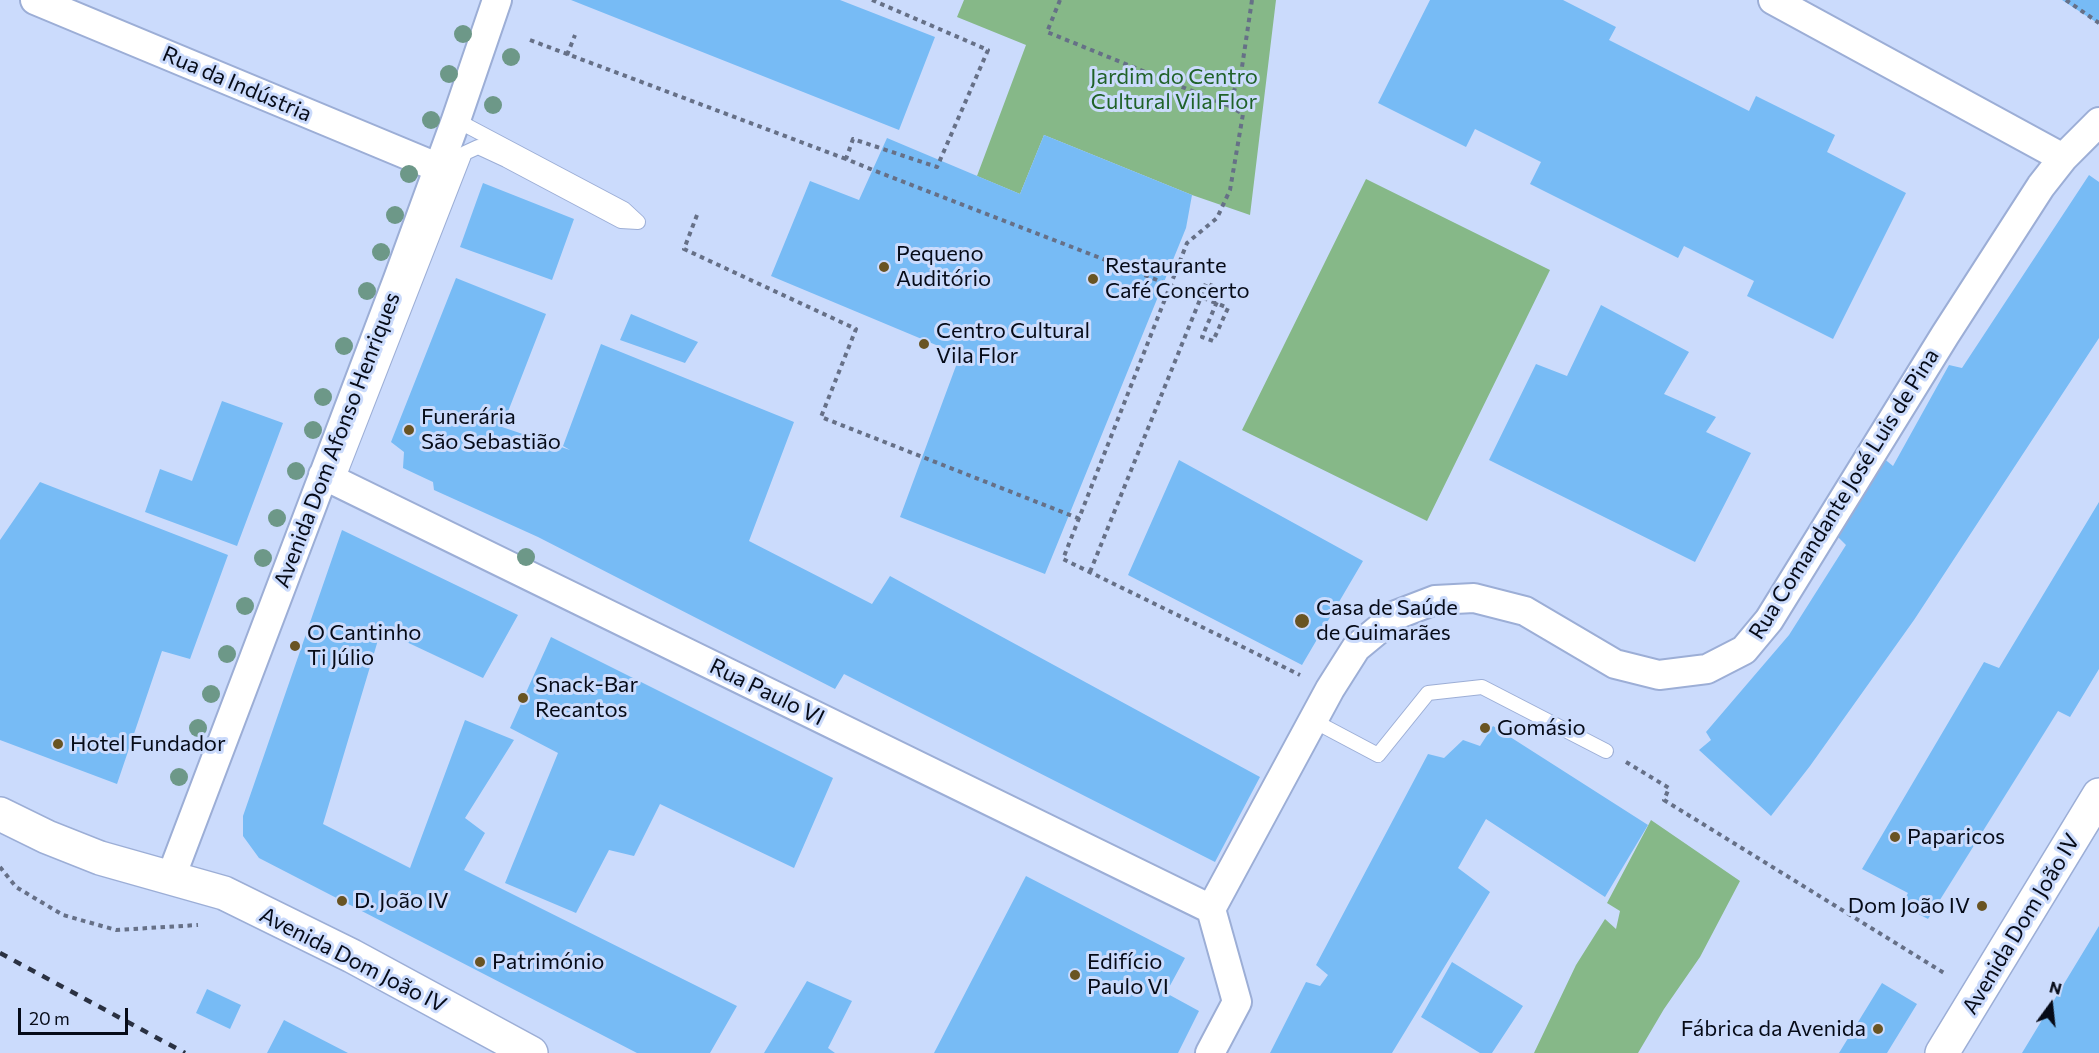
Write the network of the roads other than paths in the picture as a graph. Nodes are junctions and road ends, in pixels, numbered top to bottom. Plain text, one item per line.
1 (35, 0) edge
2 (497, 0) edge
3 (1773, 0) edge
4 (456, 120) junction
5 (2099, 122) edge
6 (2063, 158) junction
7 (439, 168) junction
8 (330, 478) junction
9 (1312, 720) junction
10 (1606, 751) road end
11 (2099, 795) edge
12 (0, 814) edge
13 (171, 877) junction
14 (1211, 909) junction
15 (531, 1053) edge
16 (1210, 1053) edge
17 (1942, 1053) edge

1 - 7 street, Rua da Indústria
2 - 4 street, Avenida Dom Afonso Henriques
3 - 6 street
4 - 7 street, Avenida Dom Afonso Henriques
4 - 8 lane
5 - 6 street, Rua Comandante José Luis de Pina
6 - 9 street, Rua Comandante José Luis de Pina
7 - 8 street, Avenida Dom Afonso Henriques
8 - 13 street, Avenida Dom Afonso Henriques
8 - 14 street, Rua Paulo VI
9 - 10 lane
9 - 14 street, Rua Comandante José Luis de Pina
11 - 17 street, Avenida Dom João IV
12 - 13 street, Avenida Dom João IV
13 - 15 street, Avenida Dom João IV
14 - 16 street

